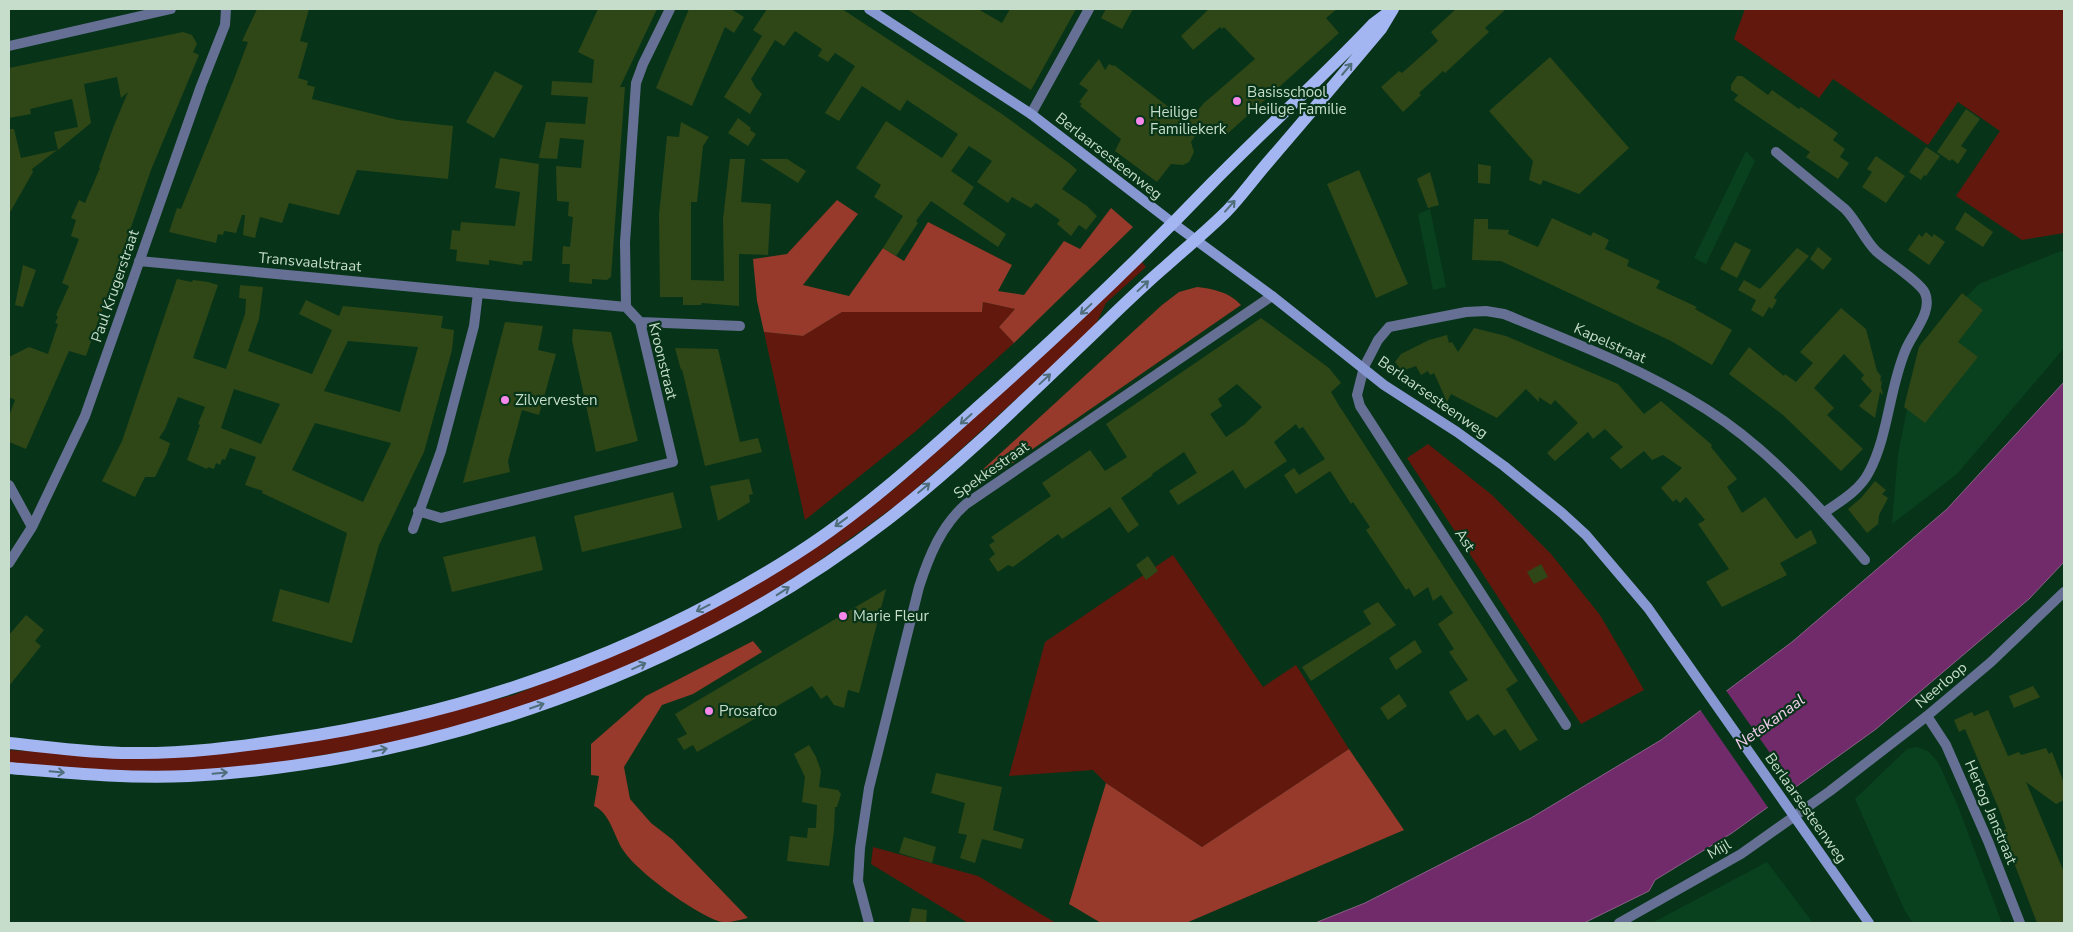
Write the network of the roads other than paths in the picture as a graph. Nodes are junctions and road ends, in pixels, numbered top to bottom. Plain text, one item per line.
1 (171, 9) edge
2 (226, 9) edge
3 (670, 9) edge
4 (869, 9) edge
5 (1089, 9) edge
6 (1393, 9) edge
7 (9, 46) edge
8 (1031, 114) junction
9 (1776, 152) dead end
10 (1174, 224) junction
11 (1195, 240) junction
12 (140, 261) junction
13 (478, 293) junction
14 (1272, 296) junction
15 (626, 307) junction
16 (640, 322) junction
17 (740, 326) dead end
18 (1364, 367) junction
19 (9, 484) edge
20 (418, 511) junction
21 (1825, 512) junction
22 (32, 528) junction
23 (413, 529) dead end
24 (1865, 560) dead end
25 (9, 562) edge
26 (2064, 592) edge
27 (1927, 716) junction
28 (1566, 725) dead end
29 (9, 743) edge
30 (9, 768) edge
31 (1830, 792) joint
32 (869, 923) edge
33 (1619, 923) edge
34 (1869, 923) edge
35 (2020, 923) edge

1 - 7 street
2 - 12 street, Paul Krugerstraat
3 - 15 street
4 - 8 street, Berlaarsesteenweg
5 - 8 street
6 - 10 main road
11 -> 6 main road
8 - 10 street, Berlaarsesteenweg
9 - 21 street
10 - 11 street, Berlaarsesteenweg
10 -> 29 main road
11 - 14 street, Berlaarsesteenweg
30 -> 11 main road
12 - 13 street, Transvaalstraat
12 - 22 street, Paul Krugerstraat
13 - 15 street, Transvaalstraat
13 - 20 street
14 - 18 street, Berlaarsesteenweg
14 - 32 street, Spekkestraat
15 - 16 street, Kroonstraat
16 - 17 street
16 - 20 street, Kroonstraat
18 - 21 street, Kapelstraat
18 - 28 street, Ast
18 - 34 street, Berlaarsesteenweg
19 - 22 street
20 - 23 street
21 - 24 street, Kapelstraat
22 - 25 street, Paul Krugerstraat
26 - 27 street, Neerloop
27 - 31 street, Neerloop
27 - 35 street, Hertog Janstraat
31 - 33 street, Mijl

